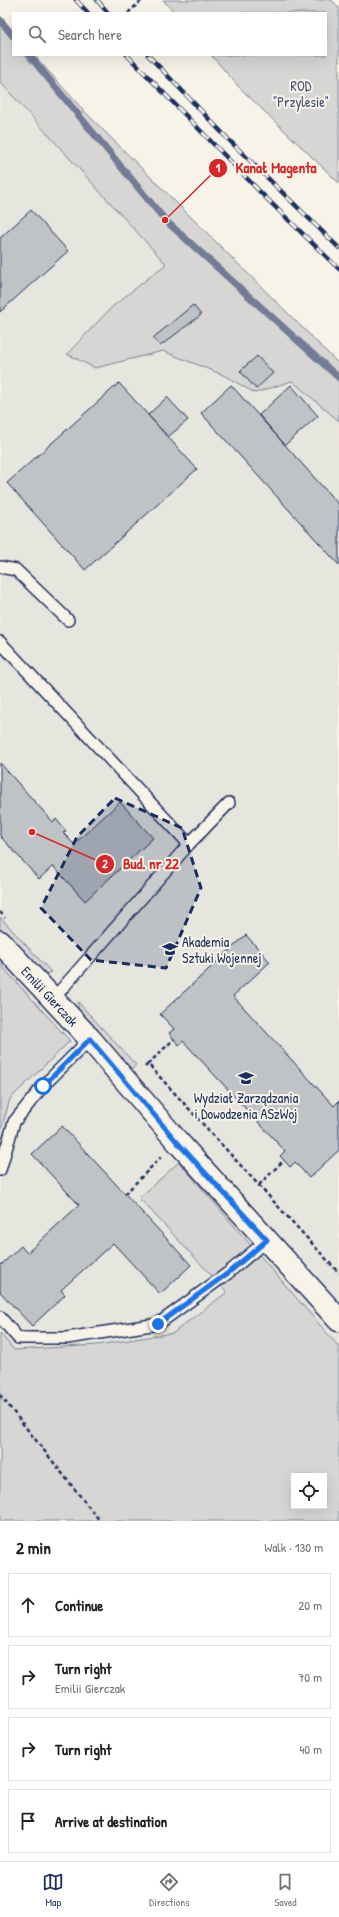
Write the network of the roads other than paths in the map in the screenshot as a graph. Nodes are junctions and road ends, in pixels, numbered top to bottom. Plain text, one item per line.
1 (0, 567) edge
2 (68, 620) dead end
3 (0, 642) edge
4 (229, 803) dead end
5 (189, 844) junction
6 (5, 932) edge
7 (53, 999) junction
8 (90, 1039) junction
9 (0, 1170) edge
10 (267, 1240) junction
11 (0, 1317) edge
12 (339, 1320) edge

1 - 2 lane
3 - 5 lane
4 - 5 lane
5 - 7 lane
6 - 7 street, Emilii Gierczak
7 - 8 street, Emilii Gierczak
8 - 9 lane
8 - 10 street, Emilii Gierczak
10 - 11 lane
10 - 12 street, Emilii Gierczak

